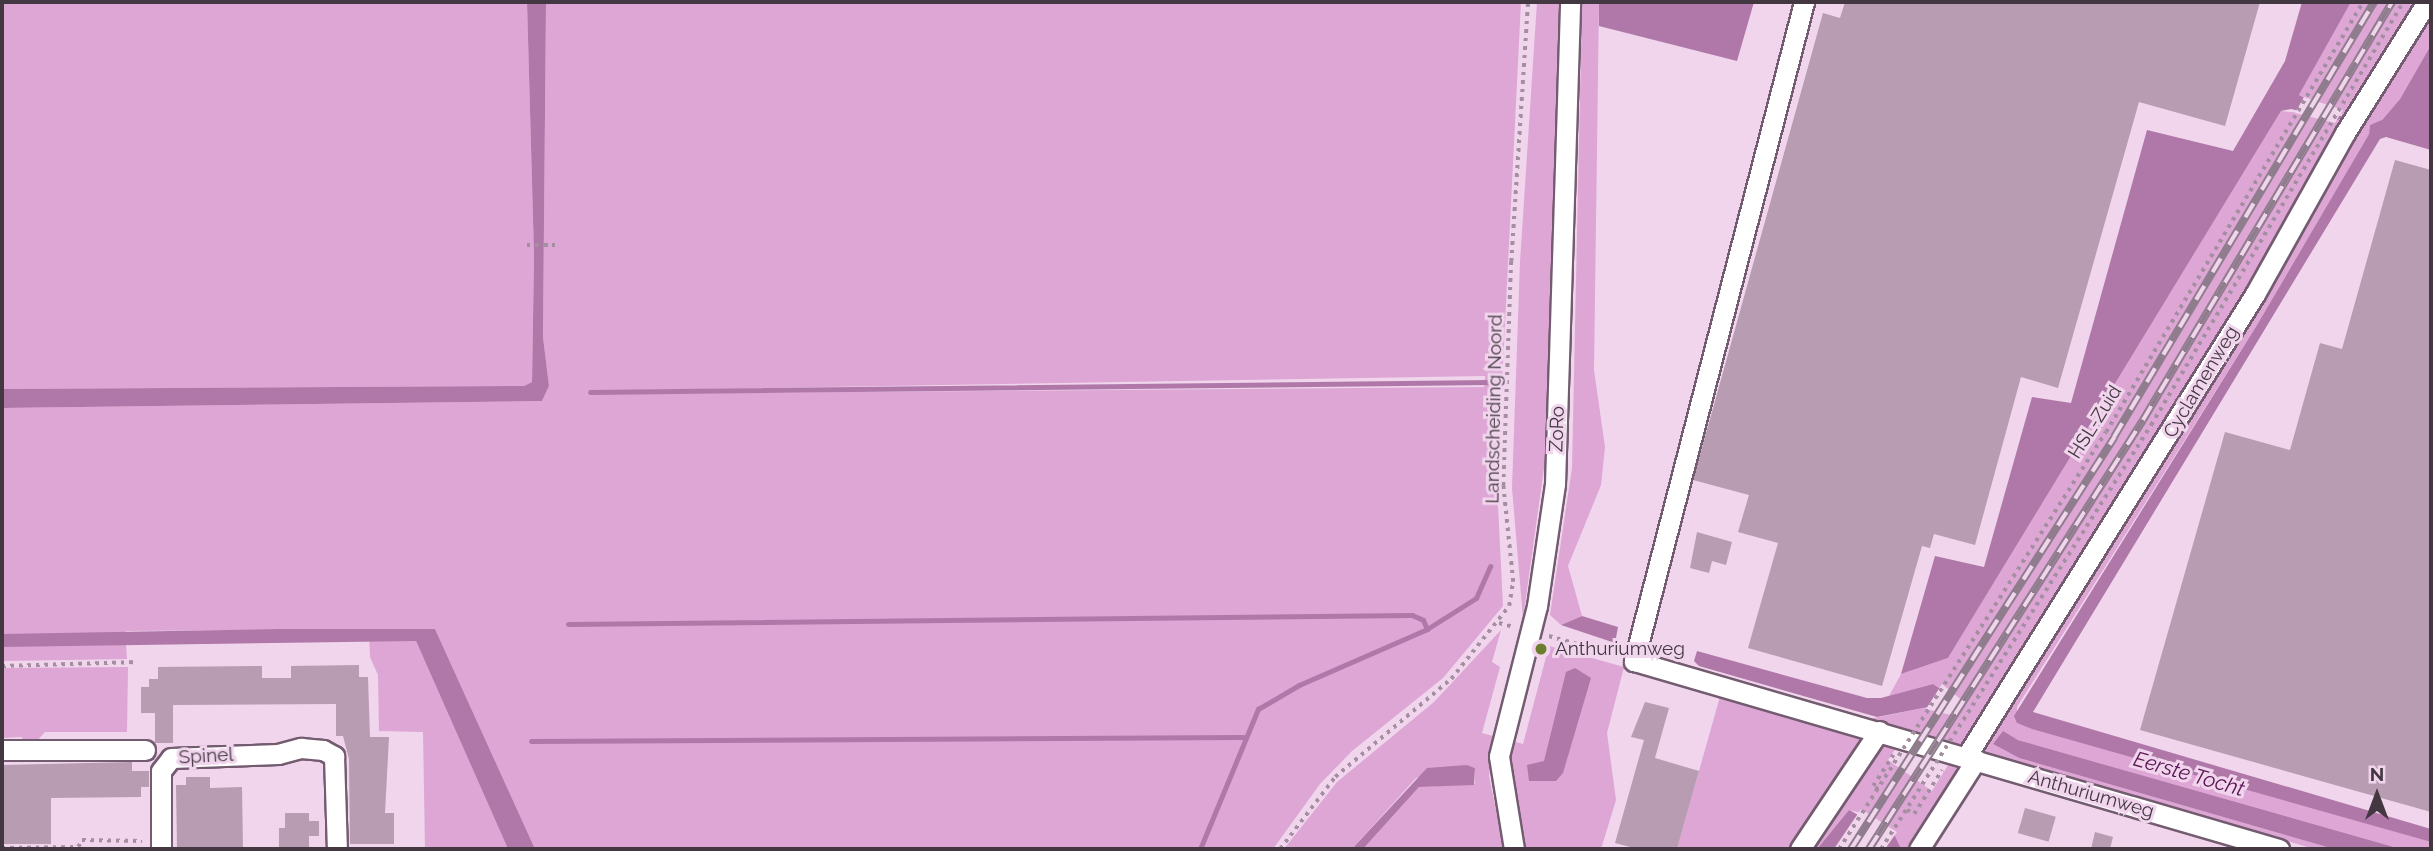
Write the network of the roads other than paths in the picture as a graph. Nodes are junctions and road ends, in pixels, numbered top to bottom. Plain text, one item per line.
1 (1570, 2) edge
2 (1804, 2) edge
3 (2427, 2) edge
4 (1879, 732) junction
5 (2, 750) edge
6 (145, 750) dead end
7 (1971, 759) junction
8 (161, 845) edge
9 (337, 849) edge
10 (1514, 849) edge
11 (1801, 849) edge
12 (1919, 849) edge
13 (2279, 849) edge

1 - 10 street, ZoRo
2 - 4 street, Anthuriumweg
3 - 7 street, Cyclamenweg
4 - 7 street, Anthuriumweg
4 - 11 street
5 - 6 street
7 - 12 street, Cyclamenweg
7 - 13 street, Anthuriumweg
8 - 9 street, Spinel

